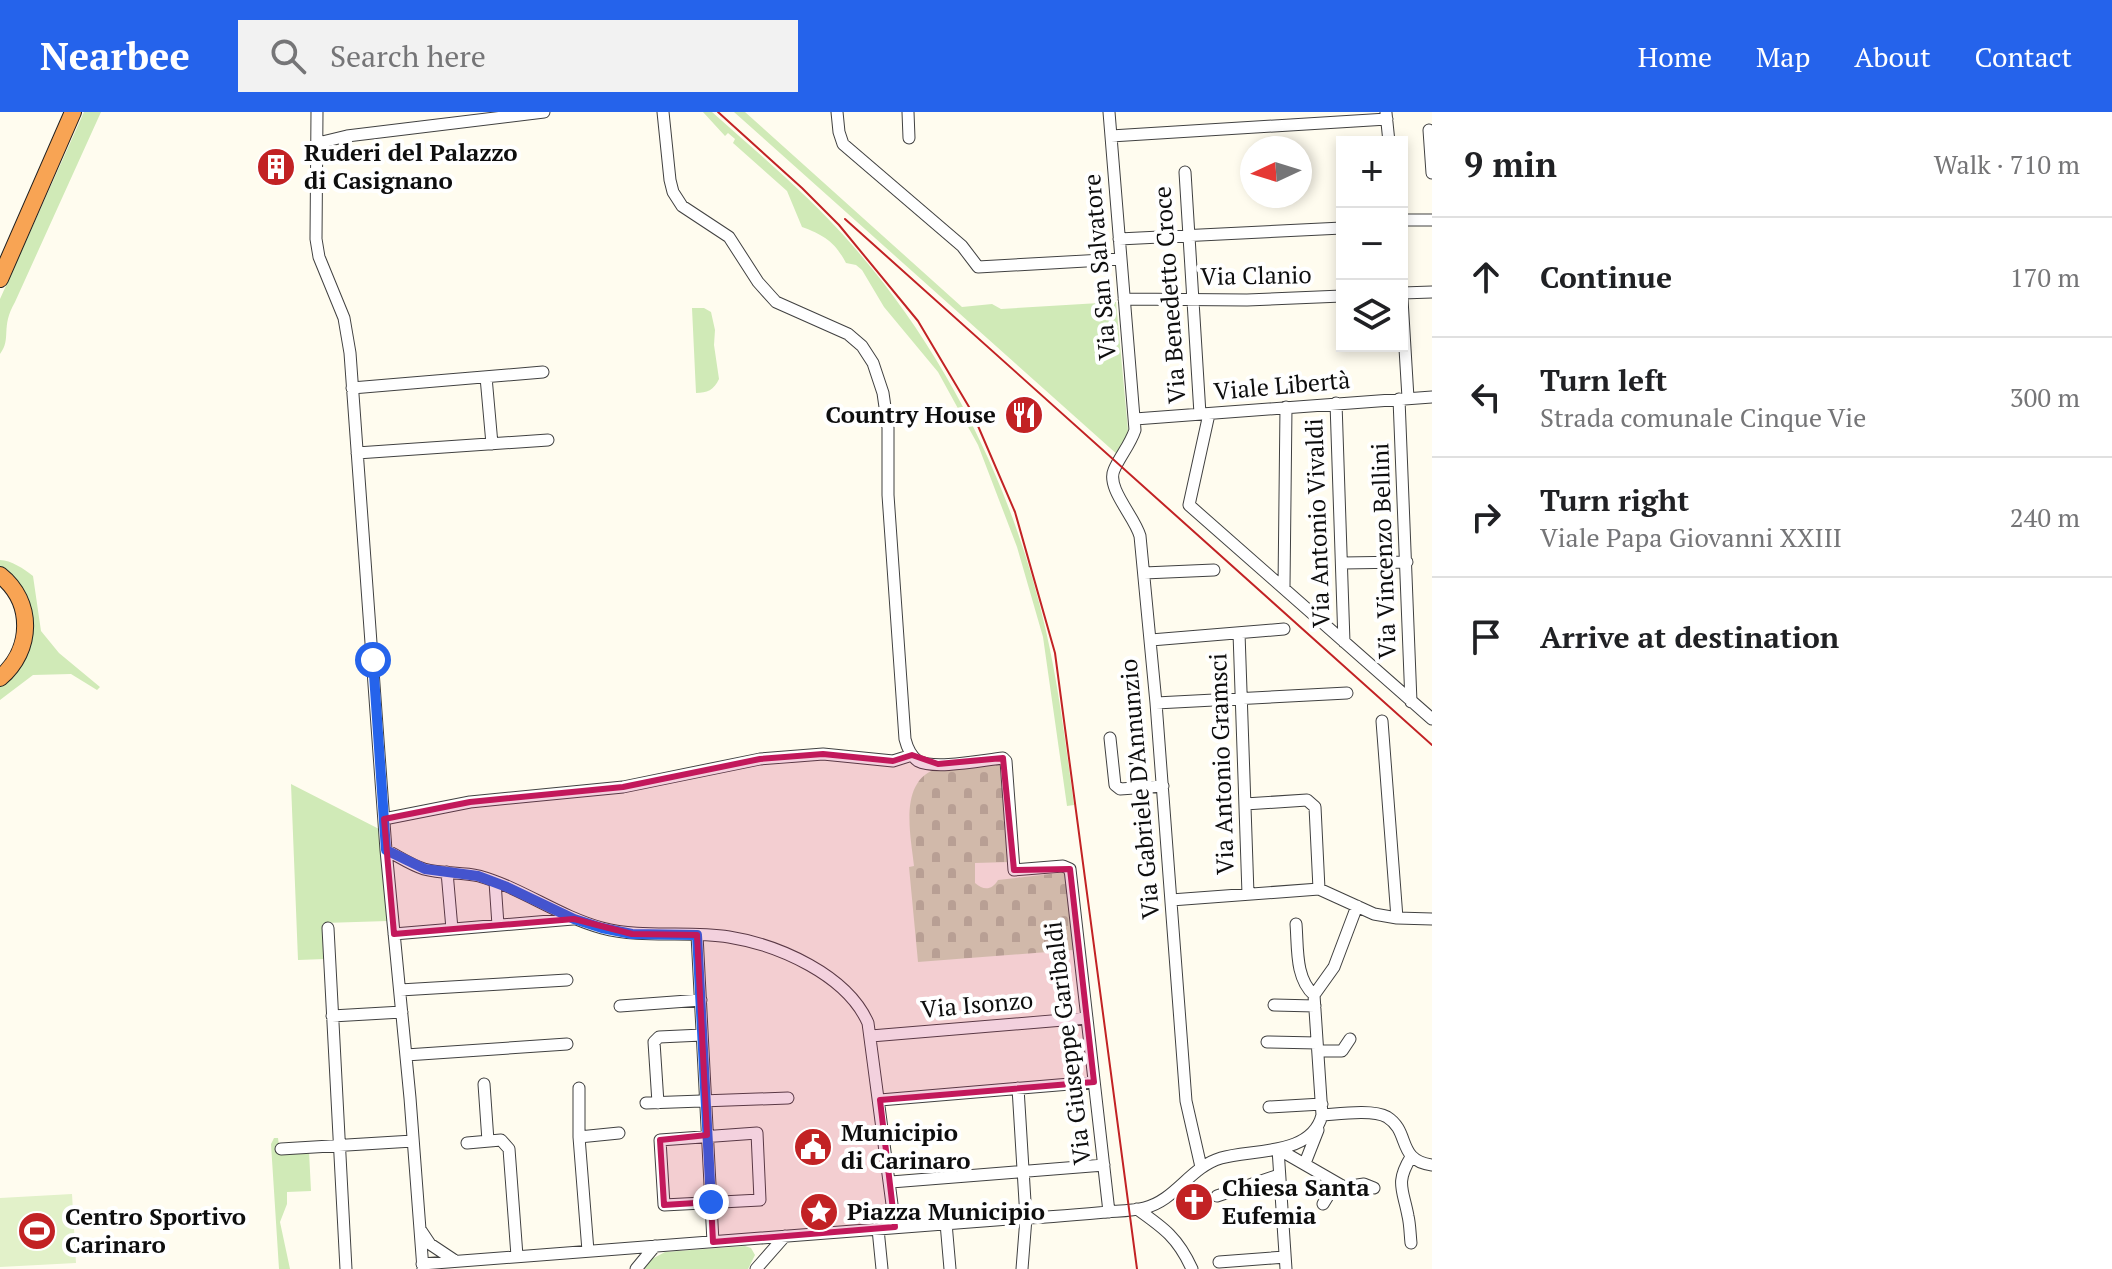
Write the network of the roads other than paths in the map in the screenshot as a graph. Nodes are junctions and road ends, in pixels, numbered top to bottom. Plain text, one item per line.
1 (62, 112) edge
2 (73, 112) edge
3 (317, 112) edge
4 (544, 112) edge
5 (663, 112) edge
6 (837, 112) edge
7 (908, 112) edge
8 (1109, 112) edge
9 (1387, 116) edge
10 (1429, 130) dead end
11 (1111, 136) junction
12 (1389, 136) edge
13 (909, 138) dead end
14 (318, 143) junction
15 (1185, 172) dead end
16 (1432, 173) edge
17 (1408, 220) edge
18 (1432, 220) edge
19 (1336, 228) edge
20 (1189, 235) junction
21 (1119, 239) junction
22 (0, 252) edge
23 (1121, 259) junction
24 (0, 279) edge
25 (1432, 292) edge
26 (1408, 293) edge
27 (1336, 296) edge
28 (1124, 299) junction
29 (1193, 300) junction
30 (1403, 352) edge
31 (543, 372) dead end
32 (486, 377) junction
33 (352, 388) junction
34 (1432, 397) edge
35 (1404, 398) junction
36 (1336, 403) junction
37 (1286, 407) junction
38 (1204, 414) junction
39 (1135, 419) junction
40 (548, 440) dead end
41 (492, 444) junction
42 (357, 453) junction
43 (1407, 562) junction
44 (1343, 563) junction
45 (1214, 570) dead end
46 (1144, 573) junction
47 (0, 575) edge
48 (1284, 587) junction
49 (1284, 629) dead end
50 (1239, 633) junction
51 (1151, 640) junction
52 (1344, 642) junction
53 (0, 678) edge
54 (1347, 693) dead end
55 (1242, 698) junction
56 (1411, 702) junction
57 (1156, 703) junction
58 (1432, 719) edge
59 (1382, 721) dead end
60 (1110, 738) dead end
61 (912, 755) junction
62 (1163, 786) junction
63 (1245, 804) junction
64 (384, 819) junction
65 (386, 850) junction
66 (447, 872) junction
67 (495, 882) junction
68 (1319, 889) junction
69 (1248, 894) junction
70 (1171, 900) junction
71 (1357, 906) junction
72 (1397, 918) junction
73 (574, 919) junction
74 (1432, 919) edge
75 (1296, 924) dead end
76 (498, 925) junction
77 (328, 928) dead end
78 (452, 929) junction
79 (394, 934) junction
80 (697, 935) junction
81 (567, 980) dead end
82 (400, 990) junction
83 (701, 1000) junction
84 (1314, 1000) junction
85 (1274, 1005) dead end
86 (620, 1006) dead end
87 (402, 1012) junction
88 (332, 1016) junction
89 (1087, 1018) junction
90 (702, 1035) junction
91 (871, 1036) junction
92 (1350, 1039) dead end
93 (1267, 1042) dead end
94 (567, 1044) dead end
95 (1318, 1047) junction
96 (406, 1055) junction
97 (1094, 1082) junction
98 (484, 1084) dead end
99 (579, 1088) dead end
100 (1018, 1088) junction
101 (788, 1098) dead end
102 (880, 1100) junction
103 (706, 1101) junction
104 (1269, 1107) dead end
105 (1321, 1114) junction
106 (619, 1133) dead end
107 (707, 1135) junction
108 (579, 1137) junction
109 (413, 1141) junction
110 (488, 1141) junction
111 (467, 1143) dead end
112 (340, 1146) junction
113 (281, 1149) dead end
114 (1278, 1149) junction
115 (1197, 1154) junction
116 (1411, 1157) junction
117 (1222, 1158) junction
118 (1305, 1163) junction
119 (1104, 1165) junction
120 (1432, 1165) edge
121 (1201, 1167) junction
122 (1023, 1171) junction
123 (1279, 1175) junction
124 (891, 1182) junction
125 (1336, 1183) junction
126 (1374, 1188) dead end
127 (1217, 1196) dead end
128 (711, 1202) junction
129 (1323, 1204) dead end
130 (1137, 1209) junction
131 (1109, 1212) junction
132 (1026, 1218) junction
133 (946, 1223) junction
134 (895, 1227) junction
135 (420, 1229) junction
136 (878, 1229) junction
137 (785, 1236) junction
138 (713, 1242) junction
139 (1411, 1243) dead end
140 (655, 1246) junction
141 (588, 1251) junction
142 (517, 1256) junction
143 (1219, 1262) dead end
144 (1285, 1263) edge
145 (452, 1265) edge
146 (422, 1266) edge
147 (346, 1269) edge
148 (636, 1269) edge
149 (756, 1269) edge
150 (882, 1269) edge
151 (950, 1269) edge
152 (1022, 1269) edge
153 (1192, 1269) edge

1 - 22 highway
2 - 24 highway
3 - 14 street
4 - 14 street
5 - 61 street
6 - 23 street
7 - 13 street
8 - 11 street, Via San Salvatore
9 - 11 street
9 - 12 street
10 - 16 street
11 - 21 street, Via San Salvatore
14 - 33 street
15 - 20 street, Via Benedetto Croce
17 - 18 street
19 - 20 street
20 - 21 street
20 - 29 street, Via Benedetto Croce
21 - 23 street, Via San Salvatore
23 - 28 street, Via San Salvatore
25 - 26 street
27 - 29 street, Via Clanio
28 - 29 street, Via Clanio
28 - 39 street, Via San Salvatore
29 - 38 street, Via Benedetto Croce
30 - 35 street, Via Vincenzo Bellini
31 - 32 street
32 - 33 street
32 - 41 street
33 - 42 street
34 - 35 street, Viale Libertà
35 - 36 street, Viale Libertà
35 - 43 street, Via Vincenzo Bellini
36 - 37 street, Viale Libertà
36 - 44 street, Via Antonio Vivaldi
37 - 38 street, Viale Libertà
37 - 48 street
38 - 39 street, Viale Libertà
38 - 48 street, Via Benedetto Croce
39 - 46 street, Via Gabriele D'Annunzio
40 - 41 street
41 - 42 street
42 - 64 street
43 - 44 street
43 - 56 street, Via Vincenzo Bellini
44 - 52 street, Via Antonio Vivaldi
45 - 46 street
46 - 51 street, Via Gabriele D'Annunzio
47 - 53 highway
48 - 52 street
49 - 50 street
50 - 51 street
50 - 55 street, Via Antonio Gramsci
51 - 57 street, Via Gabriele D'Annunzio
52 - 56 street
54 - 55 street
55 - 57 street
55 - 63 street, Via Antonio Gramsci
56 - 58 street
57 - 62 street, Via Gabriele D'Annunzio
59 - 72 street
60 - 62 street
61 - 64 street
61 - 89 street, Via Giuseppe Garibaldi
62 - 70 street, Via Gabriele D'Annunzio
63 - 68 street
63 - 69 street, Via Antonio Gramsci
64 - 65 street
65 - 66 street
65 - 79 street
66 - 67 street
66 - 78 street
67 - 73 street
67 - 76 street
68 - 69 street
68 - 71 street
69 - 70 street
70 - 115 street, Via Gabriele D'Annunzio
71 - 72 street
71 - 84 street
72 - 74 street
73 - 76 street
73 - 80 street
75 - 84 street
76 - 78 street
77 - 88 street
78 - 79 street
79 - 82 street
80 - 83 street
80 - 91 street
81 - 82 street
82 - 87 street
83 - 86 street
83 - 90 street
84 - 85 street
84 - 95 street
87 - 88 street
87 - 96 street
88 - 112 street
89 - 91 street, Via Isonzo
89 - 97 street, Via Giuseppe Garibaldi
90 - 103 street
90 - 103 street
91 - 102 street
92 - 95 street
93 - 95 street
94 - 96 street
95 - 105 street
96 - 109 street
97 - 100 street
97 - 119 street, Via Giuseppe Garibaldi
98 - 110 street
99 - 108 street
100 - 102 street
100 - 122 street
101 - 103 street
102 - 124 street
103 - 107 street
104 - 105 street
105 - 114 street
105 - 116 street
105 - 118 street
106 - 108 street
107 - 128 street
107 - 128 street
107 - 128 street
108 - 141 street
109 - 112 street
109 - 135 street
110 - 111 street
110 - 142 street
112 - 113 street
112 - 147 street
114 - 117 street
114 - 118 street
114 - 123 street
115 - 117 street
115 - 121 street, Via Gabriele D'Annunzio
116 - 120 street
116 - 139 street
117 - 121 street
118 - 125 street
119 - 122 street
119 - 131 street, Via Giuseppe Garibaldi
121 - 130 street
122 - 124 street
122 - 132 street
123 - 127 street
123 - 144 street
124 - 134 street
125 - 126 street
125 - 129 street
128 - 138 street
130 - 131 street
130 - 153 street
131 - 132 street
132 - 133 street
132 - 152 street
133 - 134 street
133 - 151 street
134 - 136 street
135 - 145 street
135 - 146 street
136 - 137 street
136 - 150 street
137 - 138 street
137 - 149 street
138 - 140 street
140 - 141 street
140 - 148 street
141 - 142 street
142 - 145 street
143 - 144 street
145 - 146 street

